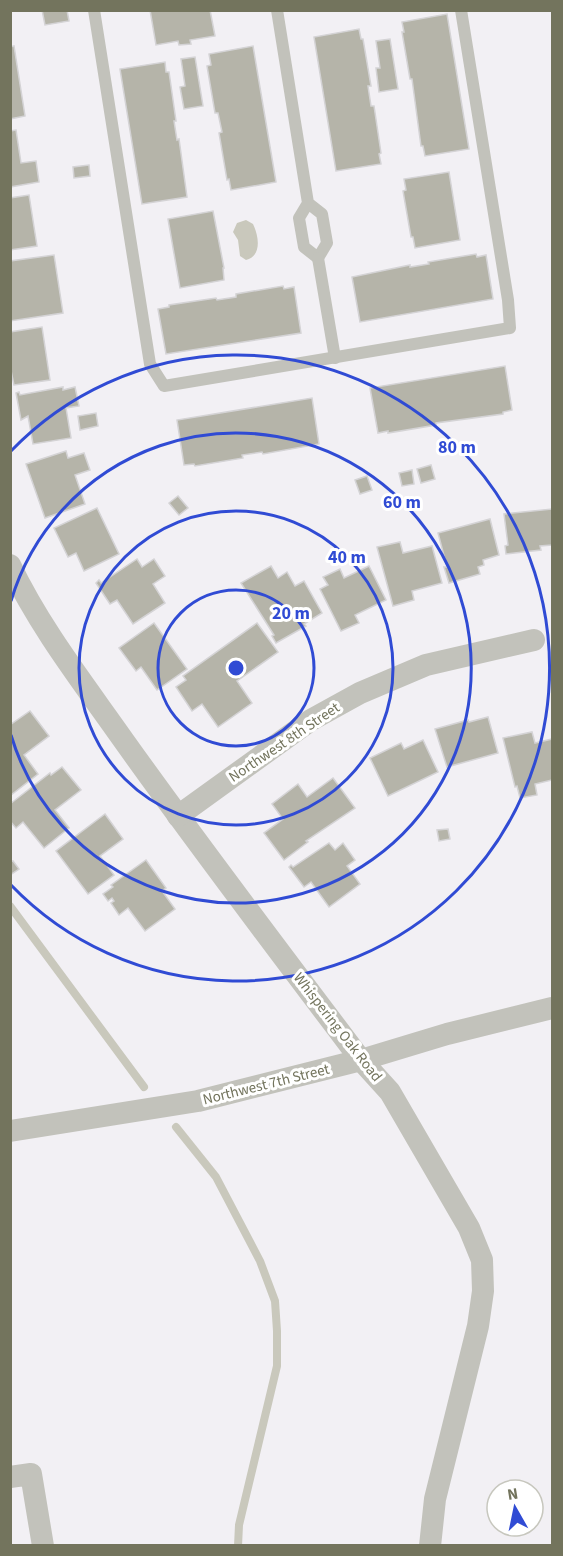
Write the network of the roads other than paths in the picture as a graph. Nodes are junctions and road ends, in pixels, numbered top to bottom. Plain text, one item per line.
1 (94, 10) edge
2 (277, 10) edge
3 (461, 10) edge
4 (308, 203) junction
5 (318, 258) junction
6 (335, 358) junction
7 (10, 565) edge
8 (534, 640) dead end
9 (178, 816) junction
10 (552, 1008) edge
11 (361, 1060) junction
12 (10, 1131) edge
13 (21, 1475) edge
14 (43, 1545) edge
15 (430, 1545) edge

1 - 6 lane
2 - 4 lane
3 - 6 lane
4 - 5 lane
4 - 5 lane
5 - 6 lane
7 - 9 street, Whispering Oak Road
8 - 9 street, Northwest 8th Street
9 - 11 street, Whispering Oak Road
10 - 11 street, Northwest 7th Street
11 - 12 street, Northwest 7th Street
11 - 15 street, Whispering Oak Road
13 - 14 street

